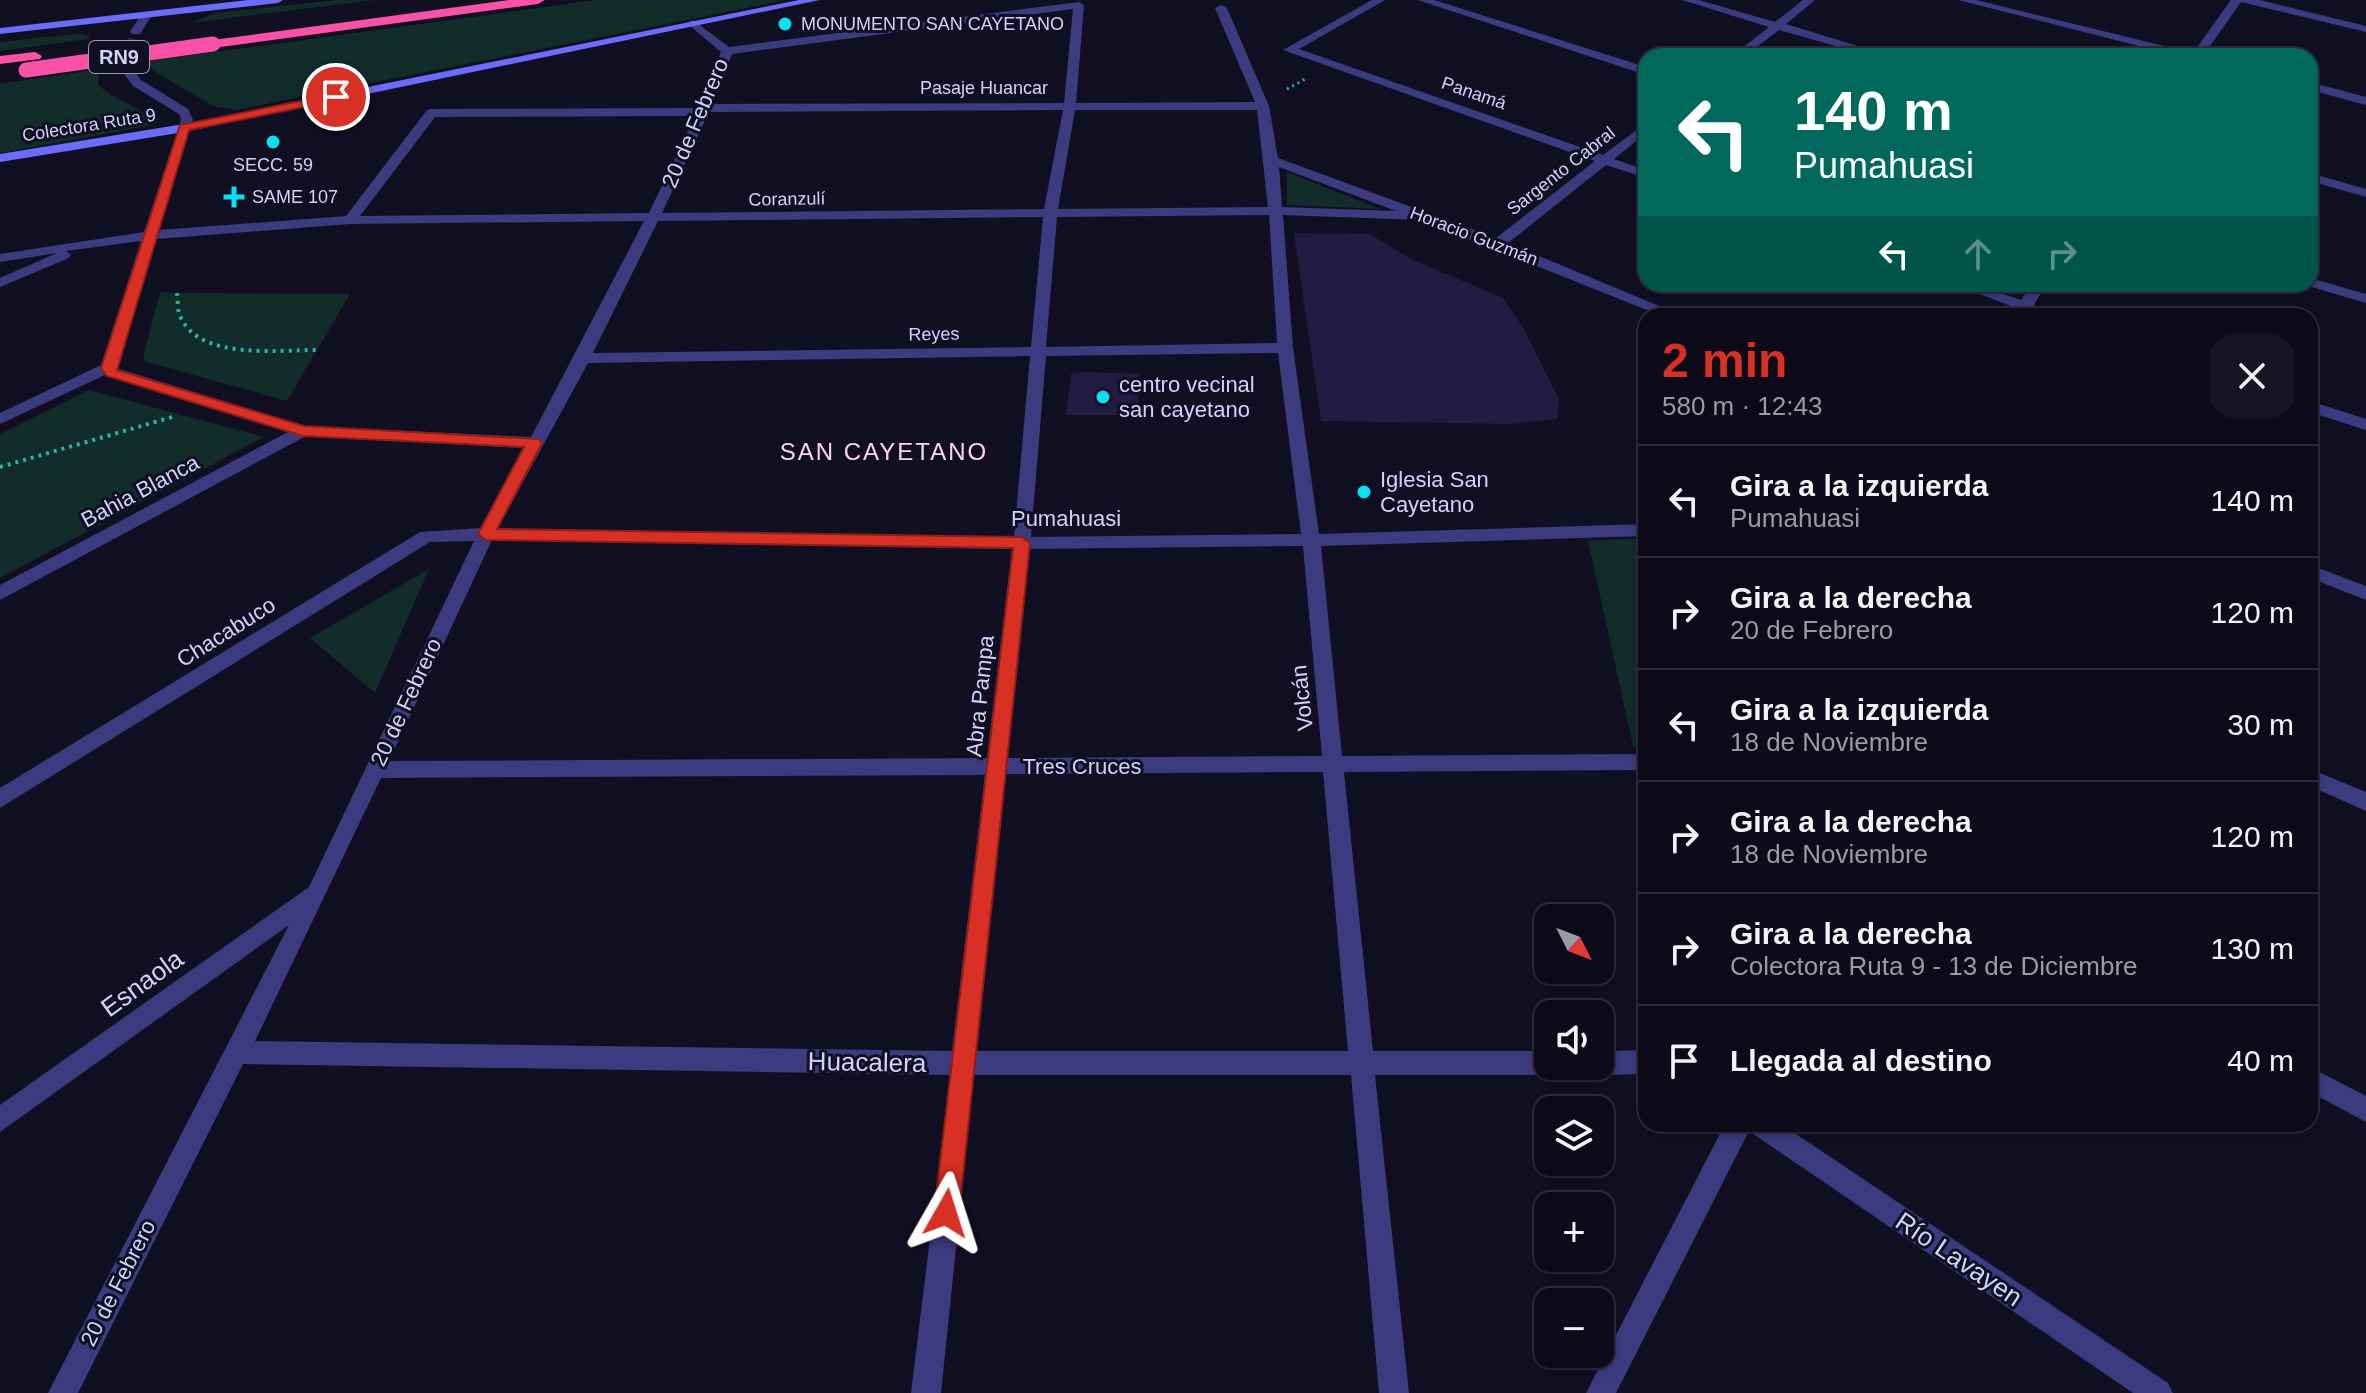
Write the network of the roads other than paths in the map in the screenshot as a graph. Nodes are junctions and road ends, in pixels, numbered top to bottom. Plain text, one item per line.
1 (278, 0) edge
2 (454, 0) edge
3 (538, 0) edge
4 (815, 0) edge
5 (1380, 0) edge
6 (1423, 0) edge
7 (1687, 0) edge
8 (1810, 0) edge
9 (1963, 0) edge
10 (2237, 0) edge
11 (2245, 0) edge
12 (1221, 8) dead end
13 (146, 15) junction
14 (693, 23) junction
15 (1778, 26) junction
16 (2366, 29) edge
17 (0, 31) edge
18 (136, 32) tunnel mouth
19 (214, 38) junction
20 (1749, 48) edge
21 (1856, 48) edge
22 (2162, 48) edge
23 (2201, 48) edge
24 (727, 51) junction
25 (0, 60) edge
26 (126, 68) dead end
27 (1638, 68) edge
28 (0, 73) edge
29 (2318, 88) edge
30 (2366, 101) edge
31 (1070, 106) junction
32 (1263, 106) junction
33 (704, 110) junction
34 (184, 128) junction
35 (1638, 133) edge
36 (0, 158) edge
37 (1605, 159) junction
38 (1272, 160) junction
39 (1638, 171) edge
40 (2318, 179) edge
41 (2366, 193) edge
42 (1275, 211) junction
43 (1050, 214) junction
44 (1424, 216) junction
45 (653, 218) junction
46 (350, 220) junction
47 (150, 234) junction
48 (93, 242) junction
49 (1498, 244) junction
50 (0, 258) edge
51 (0, 283) edge
52 (2318, 284) edge
53 (1979, 292) edge
54 (2366, 299) edge
55 (1655, 308) edge
56 (2015, 308) edge
57 (1285, 348) junction
58 (1037, 353) junction
59 (583, 358) junction
60 (108, 368) junction
61 (2318, 409) edge
62 (0, 419) edge
63 (2366, 425) edge
64 (303, 431) junction
65 (534, 443) junction
66 (1638, 530) edge
67 (486, 534) junction
68 (1311, 540) junction
69 (1022, 543) junction
70 (2318, 574) edge
71 (0, 593) edge
72 (2366, 593) edge
73 (1638, 762) edge
74 (1333, 764) junction
75 (997, 766) junction
76 (374, 770) junction
77 (2318, 781) edge
78 (0, 799) edge
79 (2366, 802) edge
80 (317, 893) junction
81 (234, 1052) junction
82 (1638, 1062) edge
83 (963, 1063) junction
84 (1534, 1063) edge
85 (1614, 1063) edge
86 (1362, 1064) junction
87 (2318, 1083) edge
88 (2366, 1110) edge
89 (0, 1120) edge
90 (1735, 1132) edge
91 (1771, 1132) edge
92 (63, 1393) edge
93 (926, 1393) edge
94 (1394, 1393) edge
95 (1601, 1393) edge
96 (2158, 1393) edge

1 - 13 street
2 - 19 highway, RN9
3 - 19 highway, RN9
4 - 14 street, Colectora Ruta 9
5 - 37 street, Panamá
6 - 27 street
7 - 15 street
8 - 15 street
9 - 22 street
10 - 23 street
11 - 16 street
12 - 32 street, Volcán
13 - 17 street
13 - 18 street
14 - 24 street, 20 de Febrero
14 - 34 street, Colectora Ruta 9
15 - 20 street
15 - 21 street
19 - 25 highway, RN9
19 - 28 highway, RN9, bridge
24 - 31 street, Abra Pampa
24 - 33 street, 20 de Febrero
26 - 34 street
29 - 30 street
31 - 32 street, Pasaje Huancar
31 - 33 street, Pasaje Huancar
31 - 43 street, Abra Pampa
32 - 38 street, Volcán
33 - 45 street, 20 de Febrero
33 - 46 street, Pasaje Huancar
34 - 36 street, Colectora Ruta 9
34 - 47 street
35 - 37 street, Sargento Cabral
37 - 39 street, Panamá
37 - 49 street, Sargento Cabral
38 - 42 street, Volcán
38 - 44 street, Horacio Guzmán
40 - 41 street
42 - 43 street, Coranzulí
42 - 44 street, Coranzulí
42 - 57 street, Volcán
43 - 45 street, Coranzulí
43 - 58 street, Abra Pampa
44 - 49 street, Horacio Guzmán
45 - 46 street, Coranzulí
45 - 59 street, 20 de Febrero
46 - 47 street, Coranzulí
47 - 48 street, Coranzulí
47 - 60 street
48 - 50 street
48 - 51 street
49 - 55 street, Horacio Guzmán
52 - 54 street
53 - 56 street
57 - 58 street, Reyes
57 - 68 street, Volcán
58 - 59 street, Reyes
58 - 69 street, Abra Pampa
59 - 65 street, 20 de Febrero
60 - 62 street
60 - 64 street
61 - 63 street
64 - 65 street
64 - 71 street, Bahia Blanca
65 - 67 street, 20 de Febrero
66 - 68 street, Pumahuasi
67 - 69 street, Pumahuasi
67 - 76 street, 20 de Febrero
67 - 78 street, Chacabuco
68 - 69 street, Pumahuasi
68 - 74 street, Volcán
69 - 75 street, Abra Pampa
70 - 72 street
73 - 74 street, Tres Cruces
74 - 75 street, Tres Cruces
74 - 86 street, Volcán
75 - 76 street, Tres Cruces
75 - 83 street, Abra Pampa
76 - 80 street, 20 de Febrero
77 - 79 street
80 - 81 street, 20 de Febrero
80 - 89 street, Esnaola
81 - 83 street, Huacalera
81 - 92 street, 20 de Febrero
82 - 85 street
83 - 86 street, Huacalera
83 - 93 street, Abra Pampa
84 - 86 street, Huacalera
86 - 94 street, Volcán
87 - 88 street
90 - 95 street
91 - 96 street, Río Lavayen

